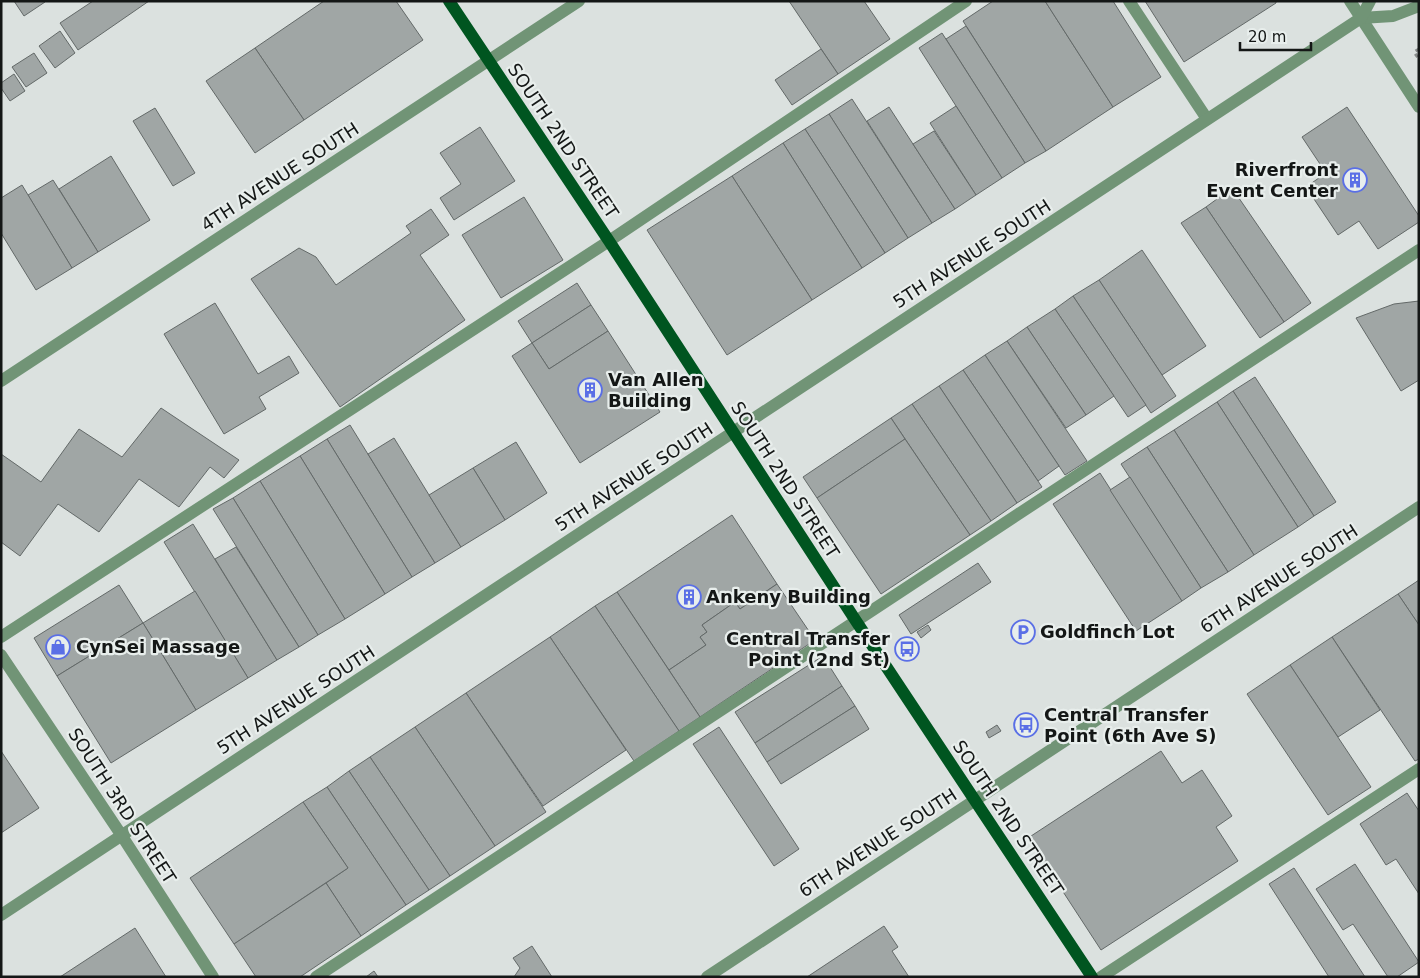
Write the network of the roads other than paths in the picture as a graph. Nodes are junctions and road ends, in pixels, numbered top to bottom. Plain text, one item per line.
1 (449, 1) edge
2 (578, 1) edge
3 (966, 1) edge
4 (1129, 1) edge
5 (1350, 1) edge
6 (1370, 1) edge
7 (1419, 6) edge
8 (1361, 18) junction
9 (489, 61) junction
10 (1419, 107) edge
11 (1207, 119) junction
12 (609, 241) junction
13 (1419, 250) edge
14 (1, 381) edge
15 (733, 432) junction
16 (1419, 507) edge
17 (856, 621) junction
18 (1, 637) edge
19 (1, 655) edge
20 (1419, 769) edge
21 (974, 800) junction
22 (122, 836) junction
23 (1, 915) edge
24 (213, 977) edge
25 (316, 977) edge
26 (707, 977) edge
27 (1092, 977) edge
28 (1101, 977) edge

1 - 9 main road, SOUTH 2ND STREET
2 - 9 street, 4TH AVENUE SOUTH
3 - 12 street
4 - 11 street
5 - 8 street
6 - 8 street, 5TH AVENUE SOUTH
7 - 8 street, 5TH AVENUE SOUTH
8 - 10 street
8 - 11 street, 5TH AVENUE SOUTH
9 - 12 main road, SOUTH 2ND STREET
9 - 14 street, 4TH AVENUE SOUTH
11 - 15 street, 5TH AVENUE SOUTH
12 - 15 main road, SOUTH 2ND STREET
12 - 18 street
13 - 17 street
15 - 17 main road, SOUTH 2ND STREET
15 - 22 street, 5TH AVENUE SOUTH
16 - 21 street, 6TH AVENUE SOUTH
17 - 21 main road, SOUTH 2ND STREET
17 - 25 street
19 - 22 street, SOUTH 3RD STREET
20 - 28 street
21 - 26 street, 6TH AVENUE SOUTH
21 - 27 main road, SOUTH 2ND STREET
22 - 23 street, 5TH AVENUE SOUTH
22 - 24 street, SOUTH 3RD STREET

